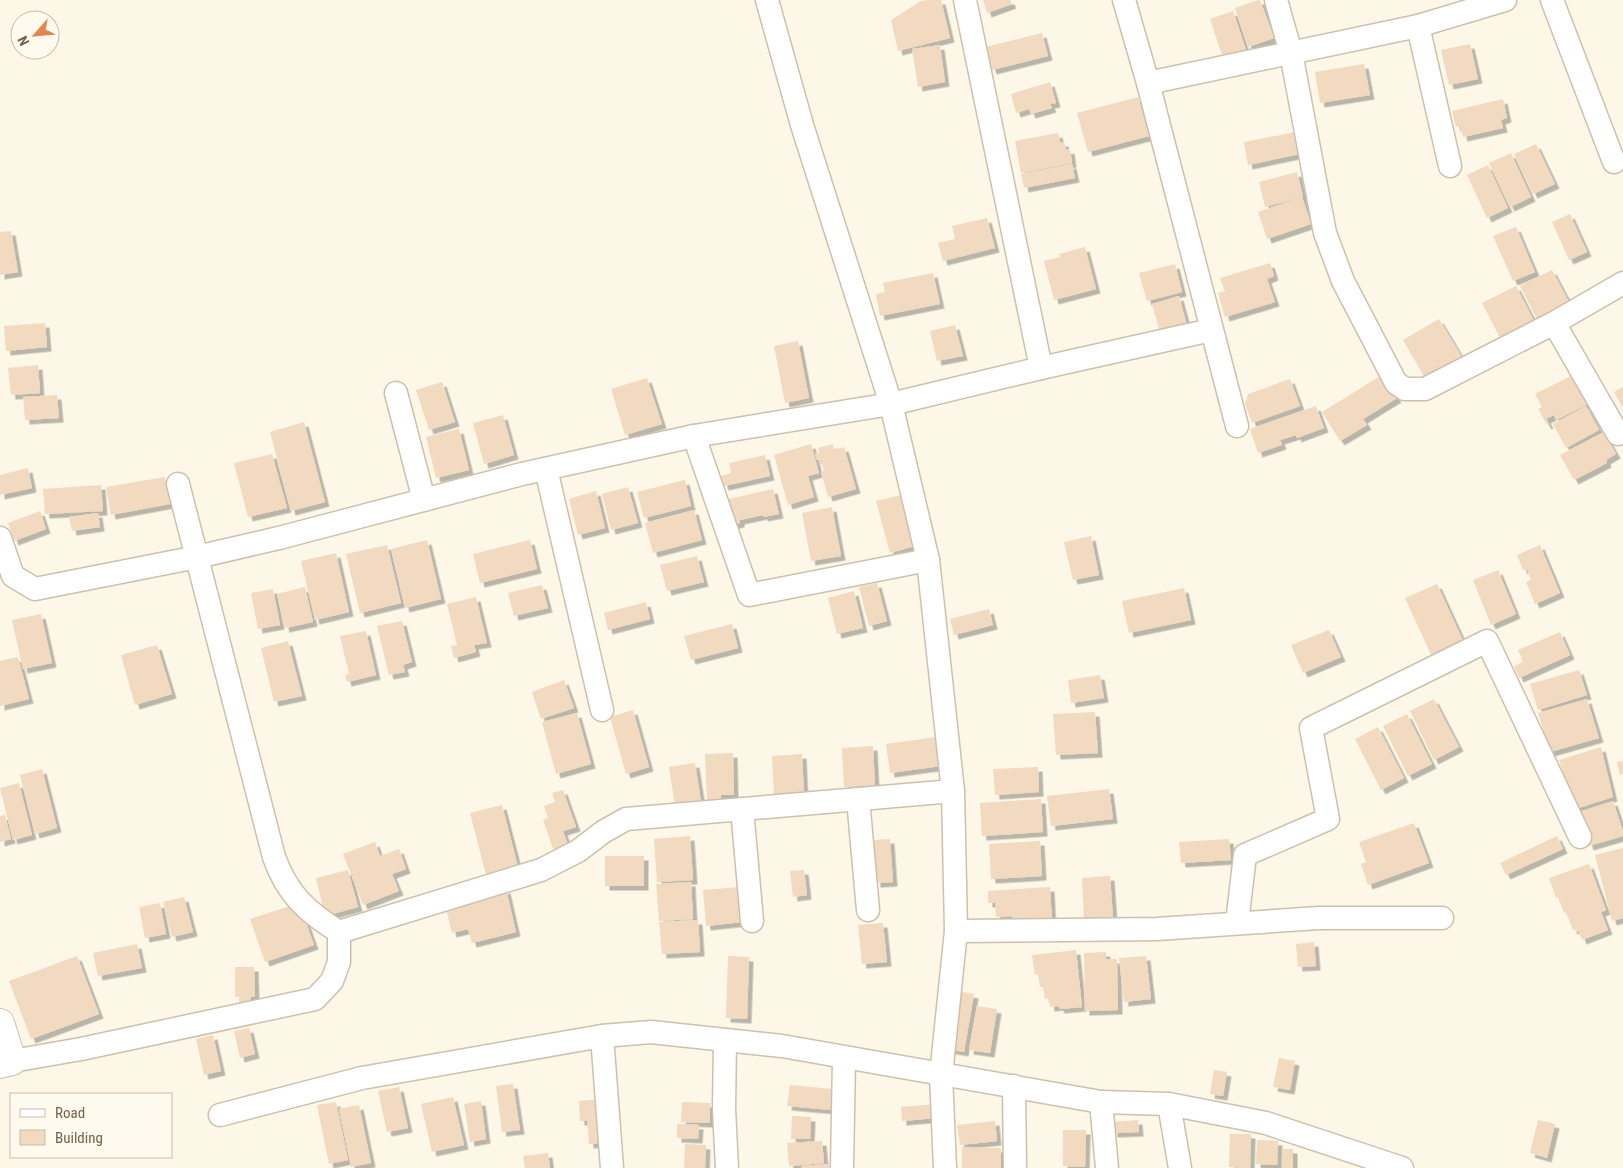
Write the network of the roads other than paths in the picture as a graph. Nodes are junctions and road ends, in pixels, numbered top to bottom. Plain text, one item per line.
1 (767, 0) edge
2 (964, 0) edge
3 (1124, 0) edge
4 (1276, 0) edge
5 (1505, 0) edge
6 (1552, 0) edge
7 (1418, 26) junction
8 (1291, 53) junction
9 (1148, 83) junction
10 (1614, 162) dead end
11 (1450, 166) dead end
12 (1623, 283) edge
13 (1554, 323) junction
14 (1211, 330) junction
15 (1041, 368) junction
16 (396, 392) dead end
17 (891, 404) junction
18 (1237, 426) dead end
19 (1618, 434) dead end
20 (694, 436) junction
21 (546, 469) junction
22 (178, 484) dead end
23 (424, 500) junction
24 (0, 538) edge
25 (197, 557) junction
26 (928, 560) junction
27 (602, 710) dead end
28 (953, 791) junction
29 (858, 799) junction
30 (742, 809) junction
31 (1580, 837) dead end
32 (868, 910) dead end
33 (1442, 918) dead end
34 (752, 921) dead end
35 (1238, 923) junction
36 (956, 931) junction
37 (340, 932) junction
38 (0, 1023) edge
39 (602, 1036) junction
40 (725, 1040) junction
41 (844, 1058) junction
42 (6, 1062) edge
43 (941, 1074) junction
44 (1014, 1086) junction
45 (1101, 1102) junction
46 (1168, 1104) junction
47 (220, 1115) dead end
48 (612, 1168) edge
49 (727, 1168) edge
50 (842, 1168) edge
51 (945, 1168) edge
52 (1015, 1168) edge
53 (1107, 1168) edge
54 (1180, 1168) edge
55 (1402, 1168) edge

1 - 17 street
2 - 15 street
3 - 9 street
4 - 8 street
5 - 7 street
6 - 10 street
7 - 8 street
7 - 11 street
8 - 9 street
8 - 13 street
9 - 14 street
12 - 13 street
13 - 19 street
14 - 15 street
14 - 18 street
15 - 17 street
16 - 23 street
17 - 20 street
17 - 26 street
20 - 21 street
20 - 26 street
21 - 23 street
21 - 27 street
22 - 25 street
23 - 25 street
24 - 25 street
25 - 37 street
26 - 28 street
28 - 29 street
28 - 36 street
29 - 30 street
29 - 32 street
30 - 34 street
30 - 37 street
31 - 35 street
33 - 35 street
35 - 36 street
36 - 43 street
37 - 42 street
38 - 42 street
39 - 40 street
39 - 47 street
39 - 48 street
40 - 41 street
40 - 49 street
41 - 43 street
41 - 50 street
43 - 44 street
43 - 51 street
44 - 45 street
44 - 52 street
45 - 46 street
45 - 53 street
46 - 54 street
46 - 55 street

